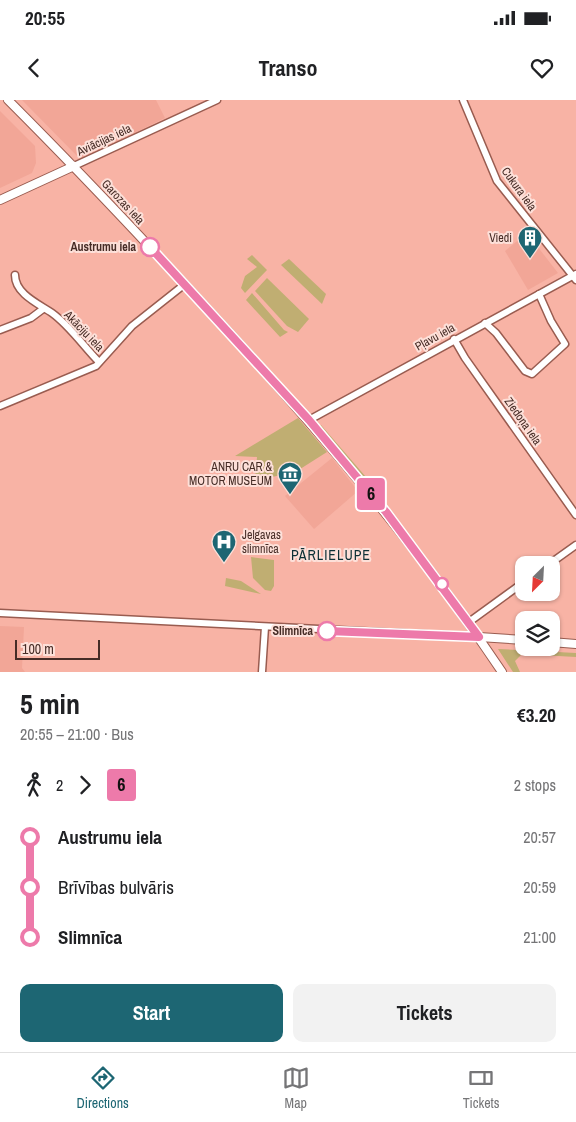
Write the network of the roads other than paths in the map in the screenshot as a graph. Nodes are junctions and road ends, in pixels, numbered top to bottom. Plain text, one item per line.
1 (8, 100) edge
2 (217, 100) edge
3 (463, 100) edge
4 (74, 166) junction
5 (0, 200) edge
6 (15, 275) dead end
7 (575, 277) edge
8 (184, 284) junction
9 (539, 294) junction
10 (44, 309) junction
11 (485, 323) junction
12 (0, 330) edge
13 (454, 339) junction
14 (99, 362) junction
15 (0, 406) edge
16 (309, 420) junction
17 (576, 515) edge
18 (576, 546) edge
19 (560, 557) edge
20 (515, 589) edge
21 (0, 614) edge
22 (469, 622) junction
23 (265, 627) junction
24 (479, 637) junction
25 (515, 639) edge
26 (560, 643) edge
27 (576, 644) edge
28 (262, 672) edge
29 (502, 672) edge

1 - 4 main road, Garozas iela
2 - 4 street, Aviācijas iela
3 - 7 street, Cukura iela
4 - 5 main road, Aviācijas iela
4 - 8 main road, Garozas iela
6 - 10 street, Akāciju iela
7 - 9 street, Pļavu iela
8 - 14 street
8 - 16 main road, Garozas iela
9 - 11 street, Pļavu iela
9 - 11 street
10 - 12 street
10 - 14 street, Akāciju iela
11 - 13 street, Pļavu iela
13 - 16 street, Pļavu iela
13 - 17 street, Ziedoņa iela
14 - 15 street
16 - 22 main road, Garozas iela
18 - 19 street
20 - 22 street
21 - 23 street
22 - 24 main road, Garozas iela
23 - 24 street
23 - 28 street
24 - 25 main road
24 - 29 main road, Garozas iela
26 - 27 main road

